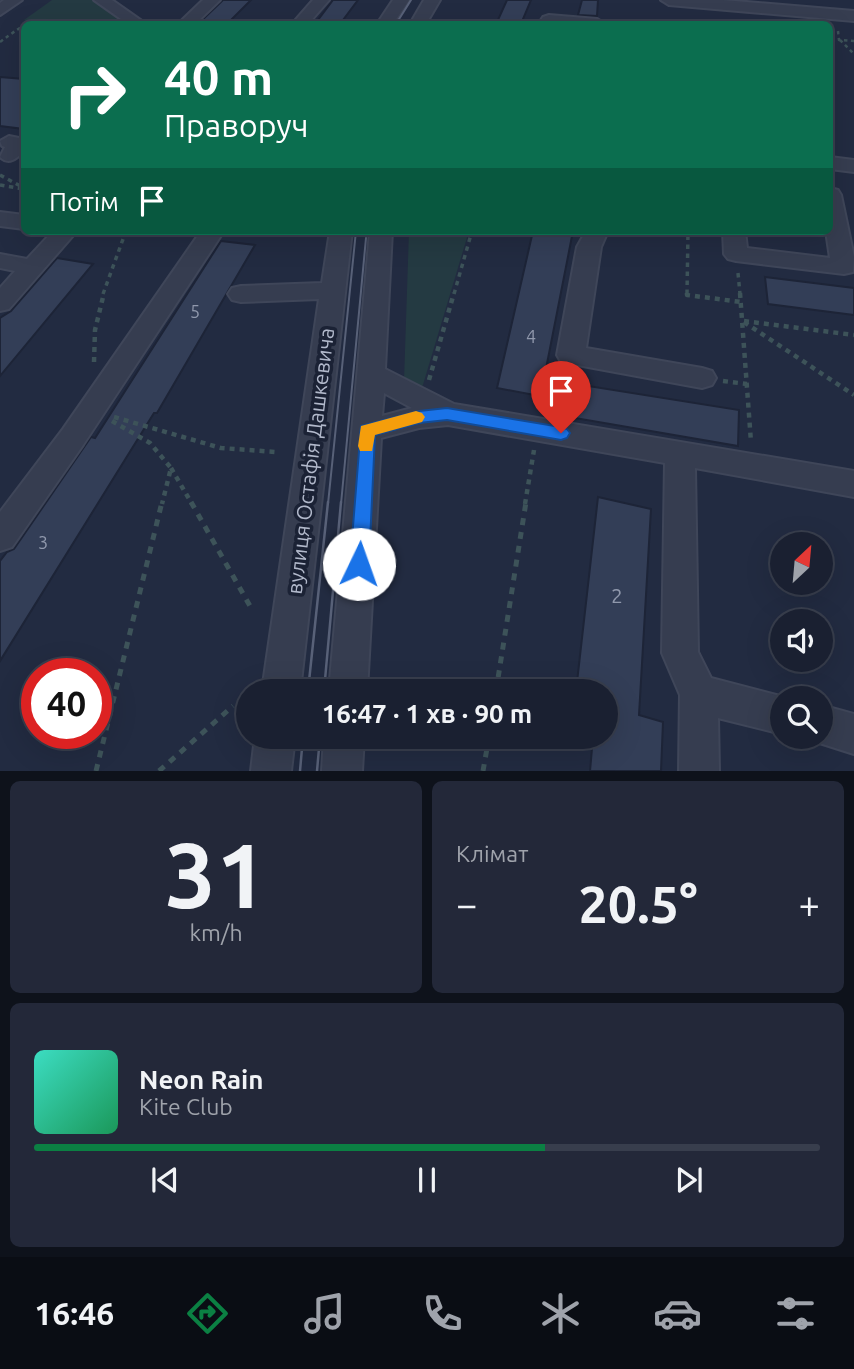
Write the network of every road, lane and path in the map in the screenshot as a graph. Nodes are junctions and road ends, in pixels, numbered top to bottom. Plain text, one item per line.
1 (14, 0) edge
2 (212, 0) edge
3 (321, 0) edge
4 (401, 0) edge
5 (432, 0) edge
6 (669, 0) edge
7 (109, 2) edge
8 (741, 3) edge
9 (0, 10) edge
10 (854, 16) edge
11 (544, 19) edge
12 (30, 21) edge
13 (54, 21) edge
14 (134, 21) edge
15 (190, 21) edge
16 (303, 21) edge
17 (387, 21) edge
18 (420, 21) edge
19 (565, 21) edge
20 (758, 21) edge
21 (21, 27) edge
22 (839, 40) dead end
23 (0, 42) edge
24 (846, 46) junction
25 (854, 48) edge
26 (854, 54) edge
27 (833, 163) edge
28 (854, 166) edge
29 (0, 175) edge
30 (0, 186) edge
31 (21, 187) edge
32 (21, 189) edge
33 (833, 210) edge
34 (62, 235) edge
35 (124, 235) edge
36 (210, 235) edge
37 (340, 235) edge
38 (381, 235) edge
39 (470, 235) edge
40 (595, 235) edge
41 (688, 235) edge
42 (735, 243) edge
43 (0, 261) edge
44 (33, 267) junction
45 (333, 291) junction
46 (241, 294) dead end
47 (741, 302) junction
48 (0, 303) edge
49 (743, 321) junction
50 (854, 335) edge
51 (371, 374) junction
52 (702, 378) dead end
53 (108, 383) junction
54 (426, 393) dead end
55 (854, 395) edge
56 (447, 414) junction
57 (538, 429) junction
58 (367, 431) junction
59 (751, 446) dead end
60 (276, 453) dead end
61 (680, 454) junction
62 (171, 468) junction
63 (854, 484) edge
64 (3, 528) edge
65 (250, 606) dead end
66 (283, 679) edge
67 (349, 679) edge
68 (498, 679) edge
69 (699, 694) junction
70 (233, 706) dead end
71 (770, 712) edge
72 (833, 728) edge
73 (854, 734) edge
74 (274, 749) edge
75 (343, 749) edge
76 (487, 749) edge
77 (96, 771) edge
78 (159, 771) edge
79 (271, 771) edge
80 (342, 771) edge
81 (484, 771) edge
82 (699, 771) edge

1 - 9 street
2 - 15 street
3 - 16 street
4 - 17 street
5 - 18 street
6 - 8 street
7 - 14 street
8 - 10 street
8 - 20 street
11 - 19 street
12 - 13 path
21 - 23 path
22 - 24 path
24 - 25 path
24 - 26 path
27 - 28 street
29 - 31 path
30 - 32 path
33 - 42 street
34 - 44 street
35 - 53 path
36 - 53 street
37 - 45 street, вулиця Остафія Дашкевича
38 - 51 street
39 - 54 path
40 - 52 street
41 - 47 path
42 - 47 path
43 - 44 street
44 - 48 street
45 - 46 street
45 - 66 street, вулиця Остафія Дашкевича
47 - 49 path
49 - 50 path
49 - 55 path
49 - 59 path
51 - 56 street
51 - 58 street
53 - 64 street
56 - 57 street
56 - 58 street
57 - 61 street
57 - 68 path
58 - 67 street
60 - 62 path
61 - 63 street
61 - 69 street
62 - 65 path
62 - 77 path
69 - 71 street
69 - 82 street
70 - 78 path
72 - 73 street
74 - 79 street
75 - 80 street
76 - 81 path

